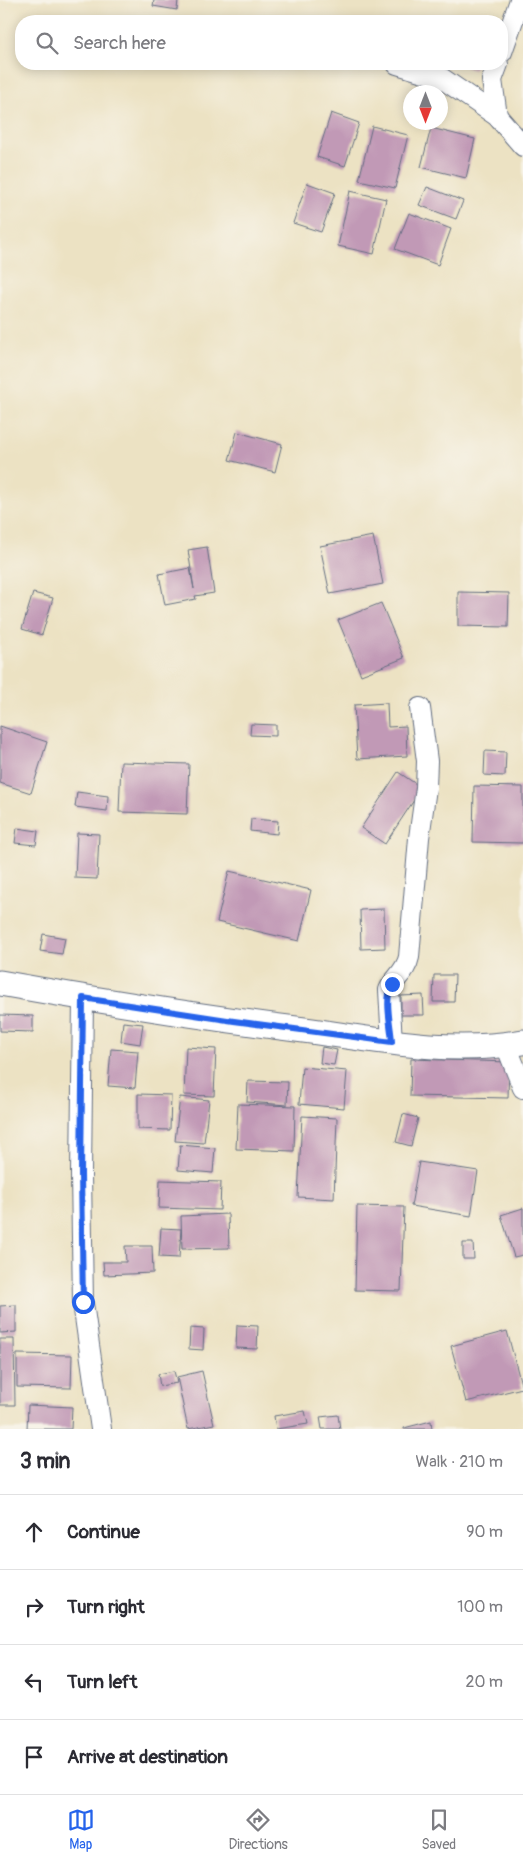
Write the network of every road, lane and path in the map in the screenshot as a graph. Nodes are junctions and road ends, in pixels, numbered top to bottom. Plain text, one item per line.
1 (520, 0) edge
2 (508, 35) edge
3 (417, 70) edge
4 (496, 70) edge
5 (497, 116) junction
6 (523, 146) edge
7 (420, 708) dead end
8 (0, 983) edge
9 (83, 998) junction
10 (392, 1042) junction
11 (514, 1043) edge
12 (523, 1088) edge
13 (101, 1429) edge

1 - 2 street
3 - 5 street
4 - 5 street
5 - 6 street
7 - 10 street
8 - 9 street
9 - 10 street
9 - 13 street
10 - 11 street
11 - 12 street

